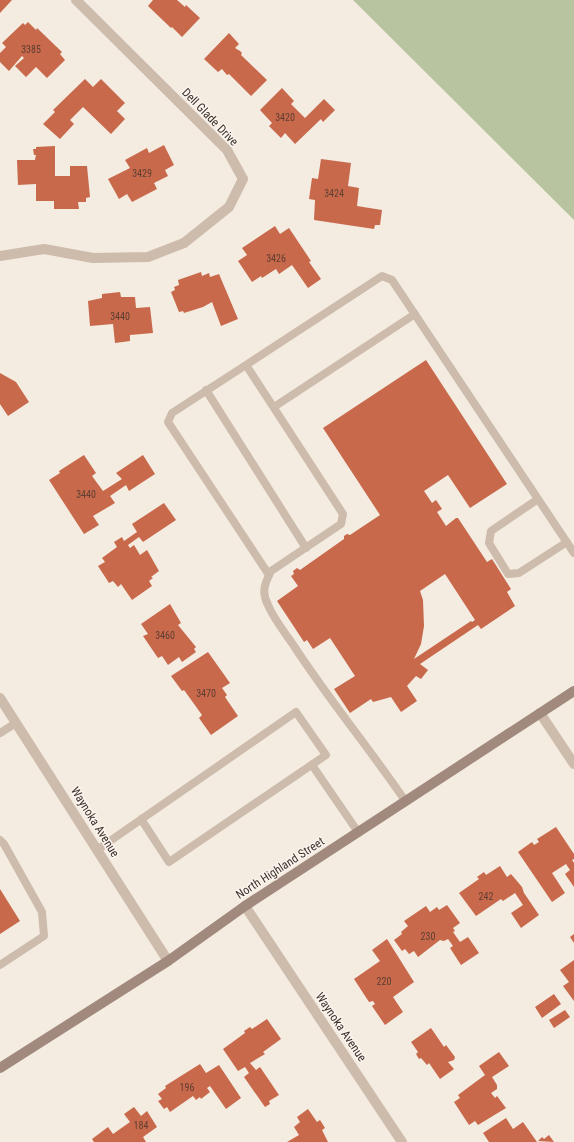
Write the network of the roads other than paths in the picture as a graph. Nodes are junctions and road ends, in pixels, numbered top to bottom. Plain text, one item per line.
1 (76, 0) edge
2 (0, 256) edge
3 (415, 314) junction
4 (246, 365) junction
5 (206, 390) junction
6 (274, 407) junction
7 (538, 499) junction
8 (566, 542) junction
9 (306, 548) junction
10 (574, 553) edge
11 (269, 575) junction
12 (574, 690) edge
13 (0, 698) edge
14 (540, 713) junction
15 (16, 723) junction
16 (0, 733) edge
17 (312, 764) junction
18 (574, 764) edge
19 (406, 802) junction
20 (141, 819) junction
21 (358, 832) junction
22 (0, 840) edge
23 (97, 850) junction
24 (245, 906) junction
25 (168, 961) junction
26 (0, 965) edge
27 (0, 1068) edge
28 (402, 1142) edge

1 - 2 street, Dell Glade Drive
3 - 4 lane
3 - 6 lane
3 - 7 lane
4 - 5 lane
4 - 6 lane
5 - 9 lane
5 - 11 lane
6 - 9 lane
7 - 8 lane
7 - 8 lane
8 - 10 lane
9 - 11 lane
11 - 19 lane
12 - 14 main road, North Highland Street
13 - 15 street, Waynoka Avenue
14 - 18 street
14 - 19 main road, North Highland Street
15 - 16 lane
15 - 23 street, Waynoka Avenue
17 - 20 lane
17 - 20 lane
17 - 21 lane
19 - 21 main road, North Highland Street
20 - 23 lane
21 - 24 main road, North Highland Street
22 - 26 lane
23 - 25 street, Waynoka Avenue
24 - 25 main road, North Highland Street
24 - 28 street, Waynoka Avenue
25 - 27 main road, North Highland Street

